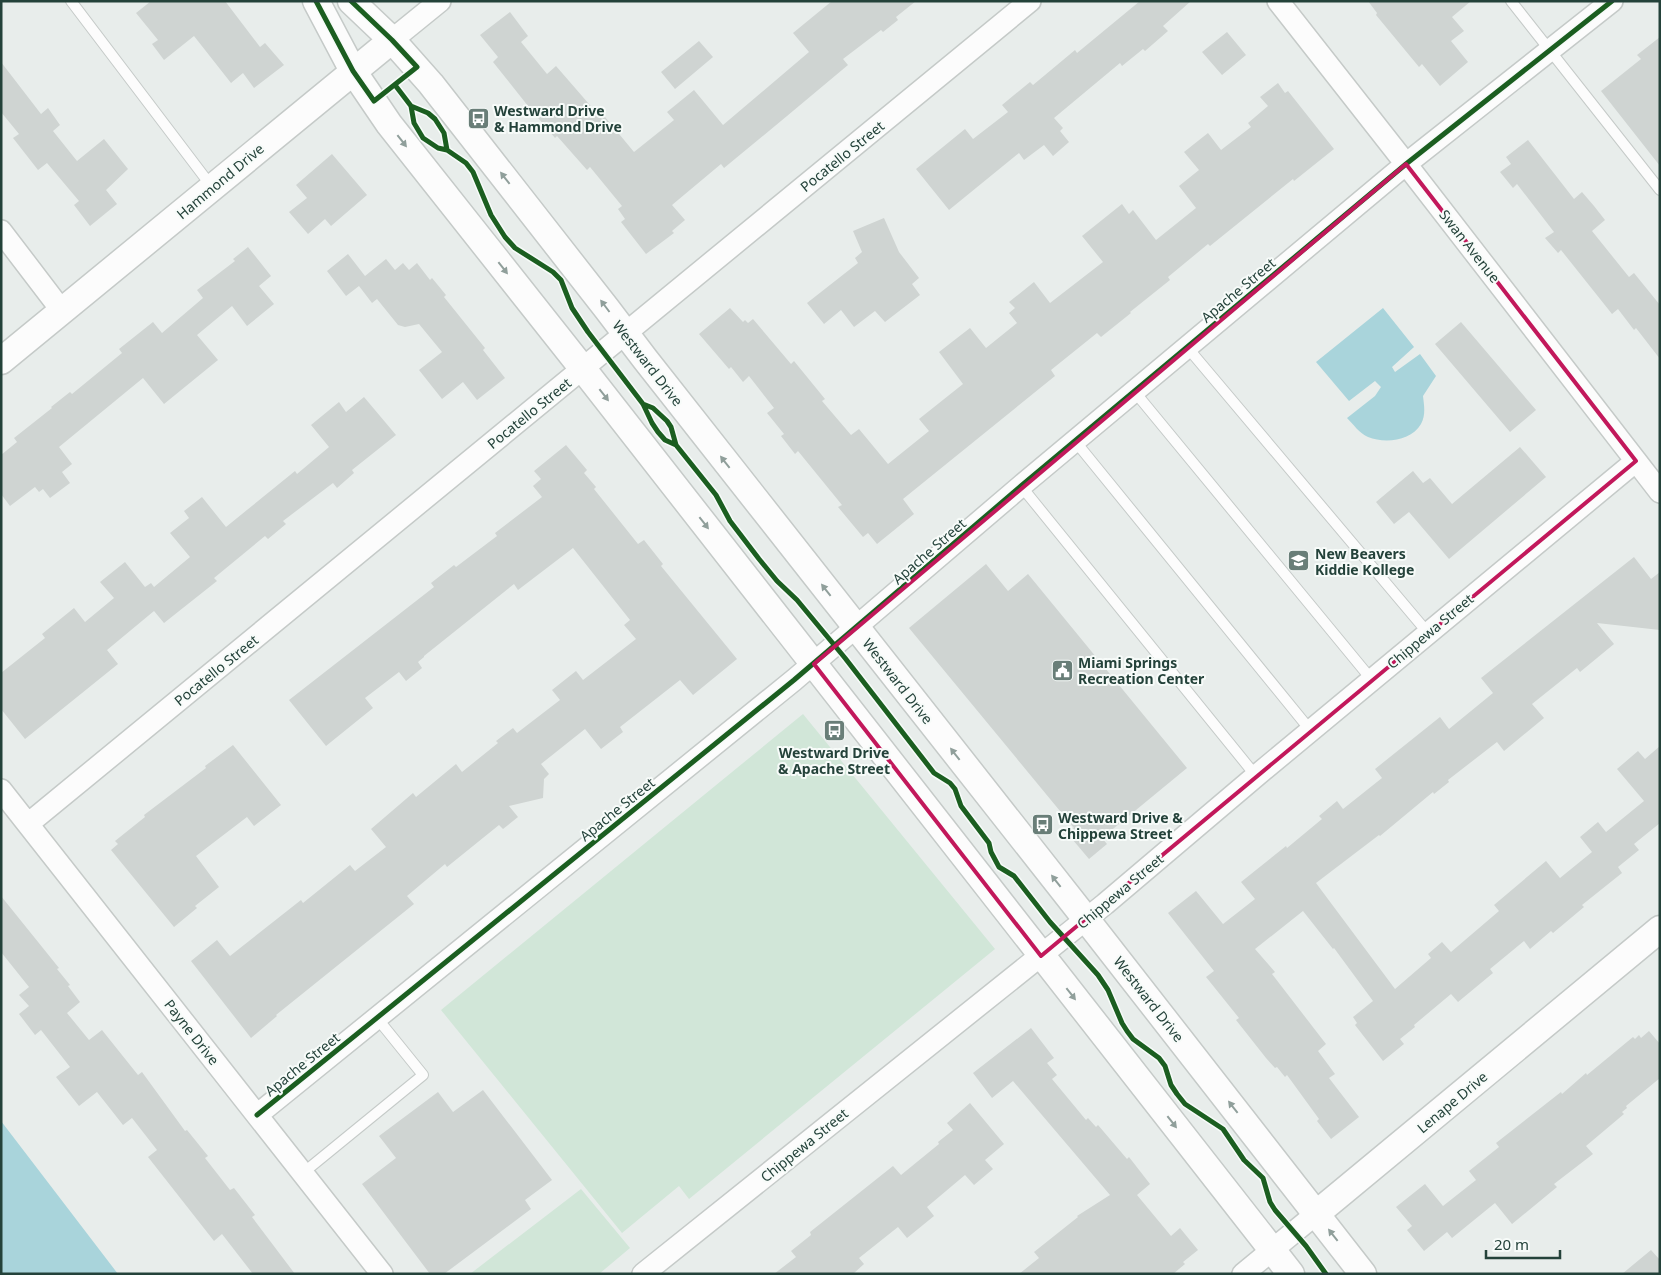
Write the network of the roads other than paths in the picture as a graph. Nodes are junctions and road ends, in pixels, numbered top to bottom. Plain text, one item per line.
1 (71, 1) edge
2 (316, 1) edge
3 (351, 1) edge
4 (440, 1) edge
5 (1030, 1) edge
6 (1278, 1) edge
7 (1511, 1) edge
8 (1612, 1) edge
9 (392, 40) junction
10 (1550, 50) junction
11 (353, 71) junction
12 (1406, 164) junction
13 (212, 187) junction
14 (1660, 190) edge
15 (1, 231) edge
16 (62, 311) junction
17 (625, 334) junction
18 (1187, 347) junction
19 (1, 361) edge
20 (583, 369) junction
21 (1134, 391) junction
22 (1075, 441) junction
23 (1636, 461) junction
24 (1021, 486) junction
25 (1660, 492) edge
26 (856, 628) junction
27 (1428, 633) junction
28 (814, 664) junction
29 (1372, 680) junction
30 (1311, 730) junction
31 (1256, 776) junction
32 (1, 790) edge
33 (28, 824) junction
34 (1086, 919) junction
35 (1660, 929) edge
36 (1041, 956) junction
37 (377, 1018) junction
38 (257, 1115) junction
39 (303, 1172) junction
40 (1316, 1214) junction
41 (1272, 1250) junction
42 (382, 1274) edge
43 (643, 1274) edge
44 (1243, 1274) edge
45 (1291, 1274) edge
46 (1363, 1274) edge

1 - 13 lane
2 - 11 street
3 - 9 street, Westward Drive
4 - 9 street, Hammond Drive
5 - 17 street, Pocatello Street
6 - 12 street, Swan Avenue
7 - 10 lane
8 - 10 street, Apache Street
9 - 11 street, Hammond Drive
17 -> 9 street, Westward Drive
10 - 12 street, Apache Street
10 - 14 lane
11 - 13 street, Hammond Drive
11 -> 20 street
12 - 18 street, Apache Street
12 - 23 street, Swan Avenue
13 - 16 street, Hammond Drive
15 - 16 street
16 - 19 street, Hammond Drive
17 - 20 street, Pocatello Street
26 -> 17 street, Westward Drive
18 - 21 street, Apache Street
18 - 27 lane
20 -> 28 street
20 - 33 street, Pocatello Street
21 - 22 street, Apache Street
21 - 29 lane
22 - 24 street, Apache Street
22 - 30 lane
23 - 25 street, Swan Avenue
23 - 27 street, Chippewa Street
24 - 26 street, Apache Street
24 - 31 lane
26 - 28 street, Apache Street
34 -> 26 street, Westward Drive
27 - 29 street, Chippewa Street
28 - 36 street
28 - 37 street, Apache Street
29 - 30 street, Chippewa Street
30 - 31 street, Chippewa Street
31 - 34 street, Chippewa Street
32 - 33 street, Payne Drive
33 - 38 street, Payne Drive
34 - 36 street, Chippewa Street
40 -> 34 street, Westward Drive
35 - 40 street, Lenape Drive
36 -> 41 street
36 - 43 street, Chippewa Street
37 - 38 street, Apache Street
37 - 39 lane
38 - 39 street, Payne Drive
39 - 42 street, Payne Drive
40 - 41 street, Lenape Drive
46 -> 40 street, Westward Drive
41 - 44 street, Lenape Drive
41 - 45 street

